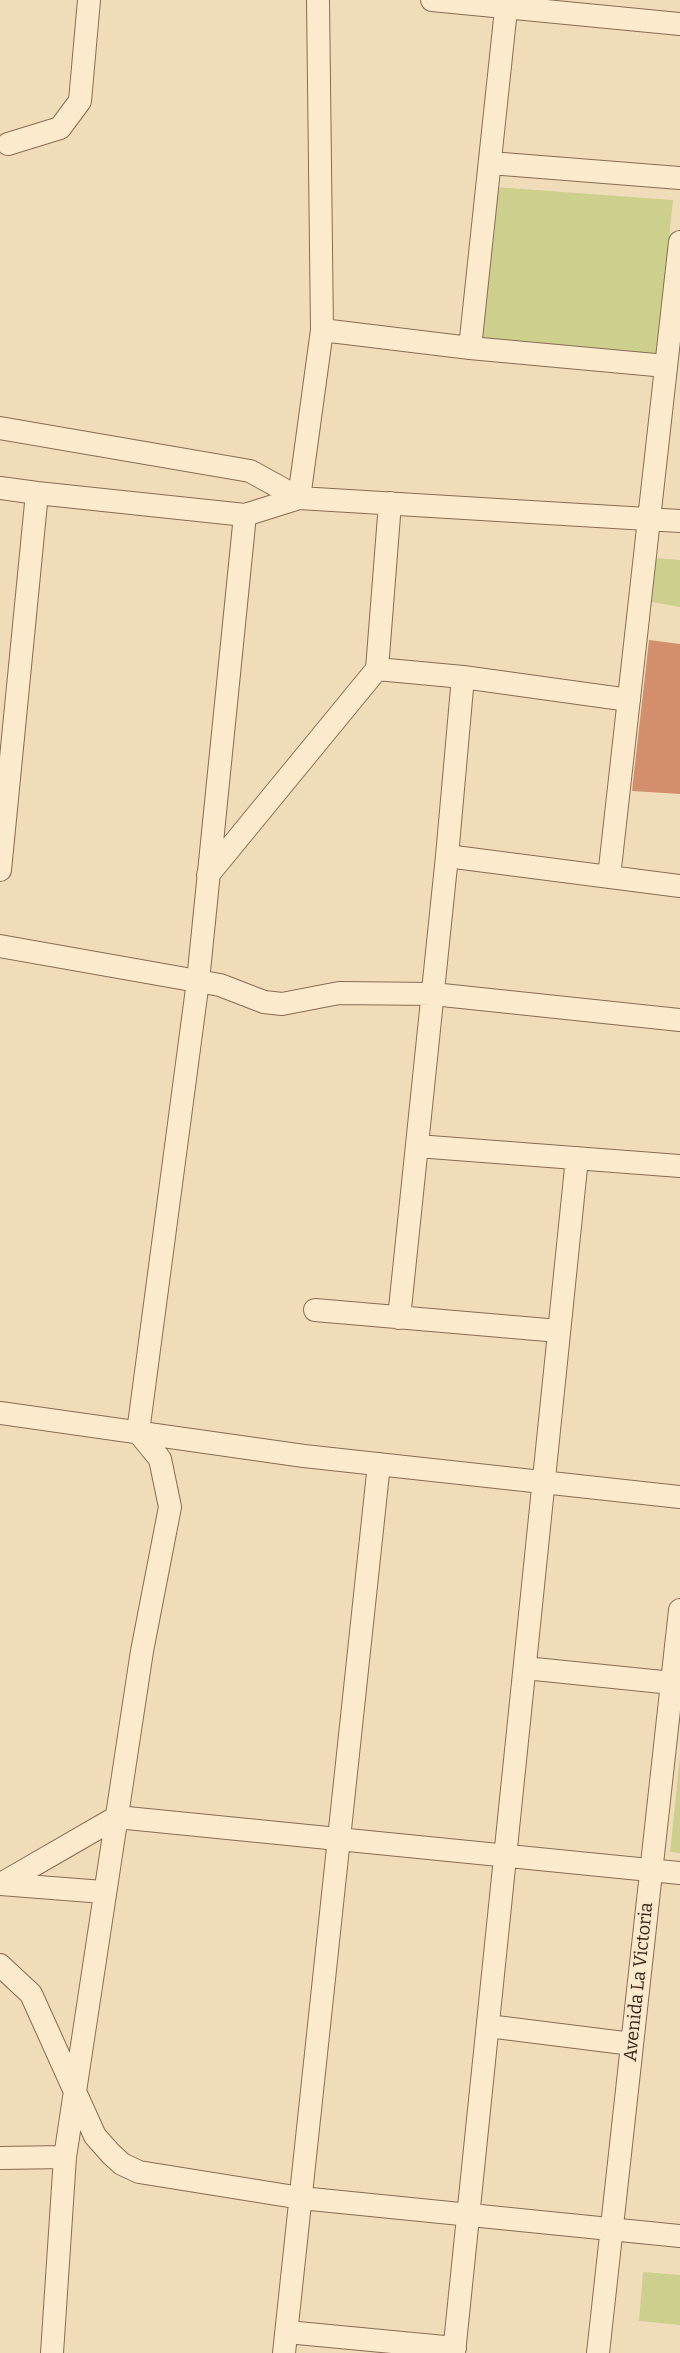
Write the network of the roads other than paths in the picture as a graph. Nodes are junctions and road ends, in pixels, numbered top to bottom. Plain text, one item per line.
1 (88, 0) edge
2 (318, 0) edge
3 (432, 0) edge
4 (506, 4) edge
5 (680, 24) edge
6 (8, 144) dead end
7 (490, 163) junction
8 (680, 178) edge
9 (680, 242) edge
10 (322, 330) junction
11 (470, 348) junction
12 (666, 366) junction
13 (0, 428) edge
14 (0, 488) edge
15 (37, 493) junction
16 (299, 498) junction
17 (390, 504) junction
18 (245, 514) junction
19 (649, 518) junction
20 (680, 521) edge
21 (377, 669) junction
22 (463, 677) junction
23 (629, 700) junction
24 (447, 856) junction
25 (0, 870) edge
26 (208, 875) junction
27 (609, 877) junction
28 (680, 886) edge
29 (0, 946) edge
30 (198, 982) junction
31 (432, 994) junction
32 (680, 1020) edge
33 (417, 1146) junction
34 (577, 1158) junction
35 (680, 1166) edge
36 (315, 1310) dead end
37 (399, 1318) junction
38 (559, 1331) junction
39 (0, 1413) edge
40 (138, 1432) junction
41 (379, 1464) junction
42 (544, 1482) junction
43 (680, 1497) edge
44 (680, 1610) edge
45 (525, 1668) junction
46 (672, 1683) junction
47 (117, 1817) junction
48 (339, 1839) junction
49 (505, 1856) junction
50 (651, 1870) junction
51 (680, 1873) edge
52 (0, 1884) edge
53 (103, 1892) junction
54 (0, 1965) edge
55 (488, 2026) junction
56 (632, 2044) junction
57 (75, 2091) junction
58 (65, 2157) junction
59 (0, 2158) edge
60 (301, 2198) junction
61 (468, 2214) junction
62 (612, 2228) junction
63 (680, 2236) edge
64 (285, 2342) edge
65 (454, 2351) edge
66 (52, 2353) edge
67 (598, 2353) edge

1 - 6 street
2 - 10 street
3 - 4 street
4 - 5 street
4 - 7 street
7 - 8 street
7 - 11 street
9 - 12 street
10 - 11 street
10 - 16 street
11 - 12 street
12 - 19 street
13 - 16 street
14 - 15 street
15 - 18 street
15 - 25 street
16 - 17 street
16 - 18 street
17 - 19 street
17 - 21 street
18 - 26 street
19 - 20 street
19 - 23 street
21 - 22 street
21 - 26 street
22 - 23 street
22 - 24 street
23 - 27 street
24 - 27 street
24 - 31 street
26 - 30 street
27 - 28 street
29 - 30 street
30 - 31 street
30 - 40 street
31 - 32 street
31 - 33 street
33 - 34 street
33 - 37 street
34 - 35 street
34 - 38 street
36 - 37 street
37 - 38 street
38 - 42 street
39 - 40 street
40 - 41 street
40 - 47 street
41 - 42 street
41 - 48 street
42 - 43 street
42 - 45 street
44 - 46 street, Avenida La Victoria
45 - 46 street
45 - 49 street
46 - 50 street, Avenida La Victoria
47 - 48 street
47 - 52 street
47 - 53 street
48 - 49 street
48 - 60 street
49 - 50 street
49 - 55 street
50 - 51 street
50 - 56 street, Avenida La Victoria
52 - 53 street
53 - 57 street
54 - 57 street
55 - 56 street
55 - 61 street
56 - 62 street, Avenida La Victoria
57 - 58 street
57 - 60 street
58 - 59 street
58 - 66 street
60 - 61 street
60 - 64 street
61 - 62 street
61 - 65 street
62 - 63 street
62 - 67 street, Avenida La Victoria
64 - 65 street

